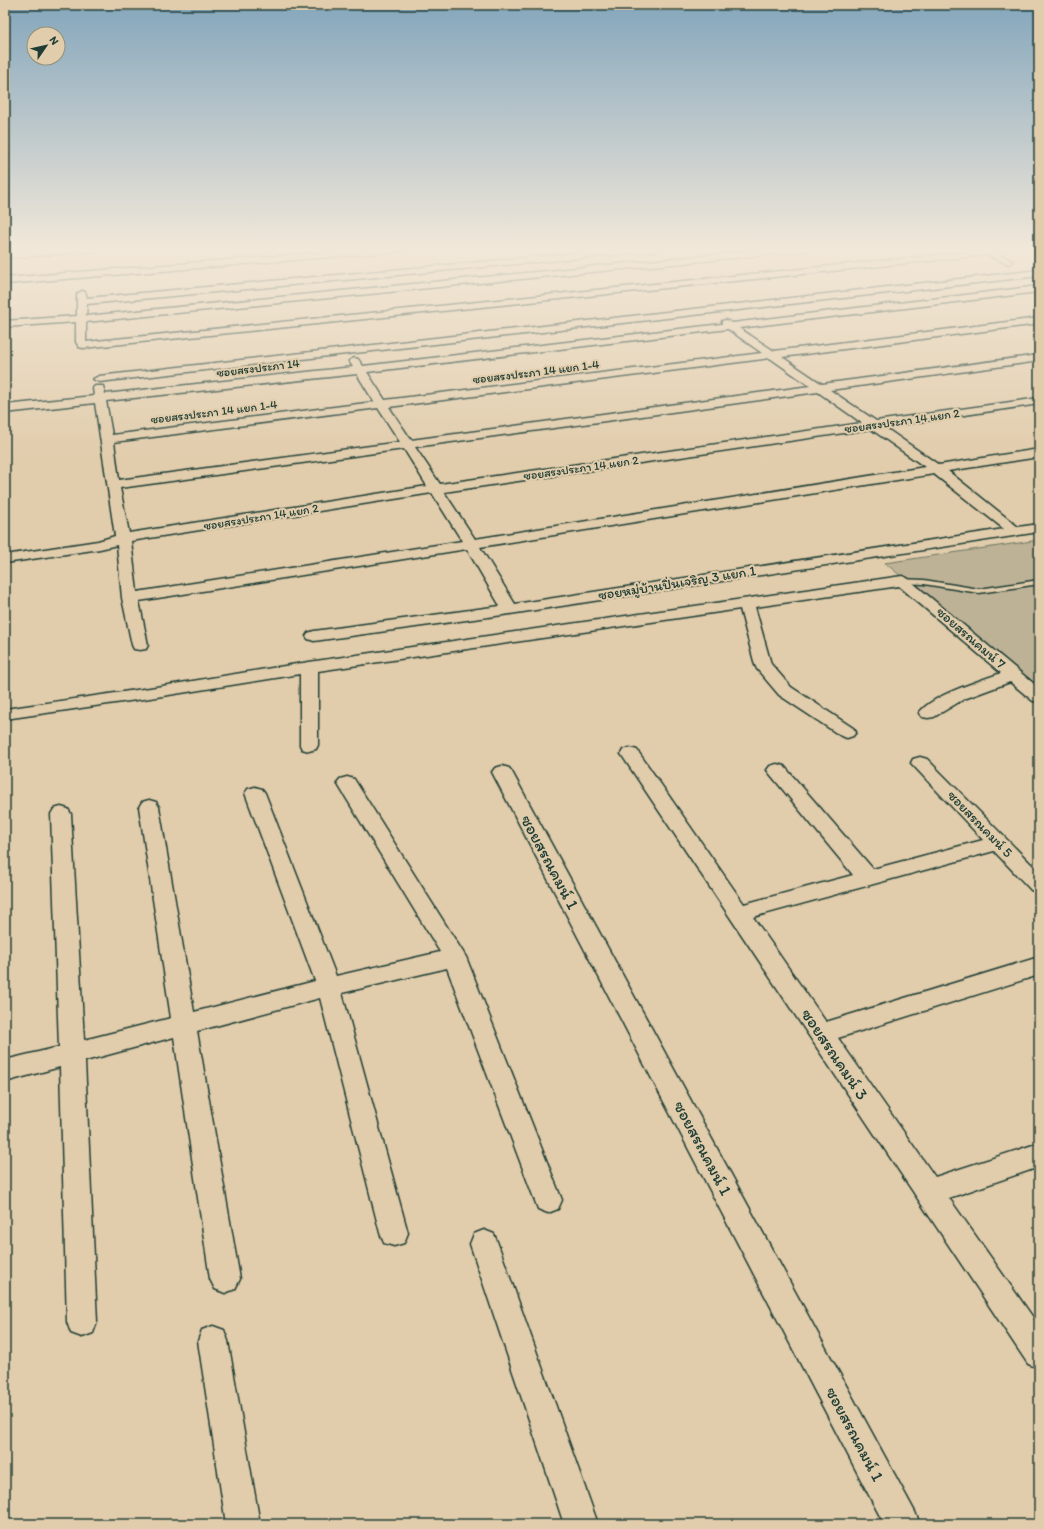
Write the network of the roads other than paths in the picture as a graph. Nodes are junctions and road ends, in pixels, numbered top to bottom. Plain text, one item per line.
1 (77, 319) edge
2 (81, 319) edge
3 (82, 319) edge
4 (340, 319) edge
5 (626, 319) edge
6 (721, 319) edge
7 (786, 319) edge
8 (1039, 321) edge
9 (5, 324) edge
10 (731, 326) junction
11 (5, 329) edge
12 (349, 351) junction
13 (773, 355) junction
14 (1039, 358) edge
15 (359, 370) junction
16 (820, 388) junction
17 (100, 400) junction
18 (1039, 401) edge
19 (382, 404) junction
20 (5, 409) edge
21 (5, 414) edge
22 (873, 425) junction
23 (107, 439) junction
24 (407, 445) junction
25 (1039, 454) edge
26 (938, 470) junction
27 (113, 486) junction
28 (435, 489) junction
29 (1039, 528) edge
30 (1016, 532) junction
31 (124, 538) junction
32 (471, 544) junction
33 (5, 550) edge
34 (5, 559) edge
35 (902, 581) junction
36 (1039, 582) edge
37 (130, 598) junction
38 (746, 604) junction
39 (510, 609) junction
40 (314, 636) dead end
41 (140, 645) dead end
42 (309, 667) junction
43 (1013, 675) junction
44 (1039, 697) edge
45 (928, 713) dead end
46 (5, 714) edge
47 (847, 732) dead end
48 (309, 744) dead end
49 (630, 754) dead end
50 (920, 763) dead end
51 (777, 770) dead end
52 (502, 772) dead end
53 (347, 783) dead end
54 (255, 793) dead end
55 (150, 807) dead end
56 (61, 814) dead end
57 (999, 843) junction
58 (868, 878) junction
59 (1039, 885) edge
60 (739, 913) junction
61 (455, 957) junction
62 (1039, 966) edge
63 (329, 987) junction
64 (184, 1026) junction
65 (821, 1033) junction
66 (72, 1054) junction
67 (5, 1071) edge
68 (1039, 1155) edge
69 (929, 1192) junction
70 (548, 1200) dead end
71 (394, 1233) dead end
72 (484, 1244) dead end
73 (225, 1279) dead end
74 (82, 1322) dead end
75 (214, 1341) dead end
76 (1039, 1353) edge
77 (243, 1524) edge
78 (581, 1524) edge
79 (903, 1524) edge

1 - 9 street
2 - 11 street
3 - 4 street
5 - 12 street
6 - 10 street
7 - 10 street, ซอยสรงประภา 14
8 - 13 street, ซอยสรงประภา 14 แยก 1-4
10 - 13 street
10 - 15 street, ซอยสรงประภา 14
12 - 15 street
12 - 17 street
13 - 16 street
13 - 19 street, ซอยสรงประภา 14 แยก 1-4
14 - 16 street
15 - 17 street, ซอยสรงประภา 14
15 - 19 street
16 - 22 street
16 - 24 street
17 - 20 street
17 - 21 street
17 - 23 street
18 - 22 street, ซอยสรงประภา 14 แยก 2
19 - 23 street, ซอยสรงประภา 14 แยก 1-4
19 - 24 street
22 - 26 street
22 - 28 street, ซอยสรงประภา 14 แยก 2
23 - 27 street
24 - 27 street
24 - 28 street
25 - 26 street
26 - 30 street
26 - 32 street
27 - 31 street
28 - 31 street, ซอยสรงประภา 14 แยก 2
28 - 32 street
29 - 30 street, ซอยหมู่บ้านปิ่นเจริญ 3 แยก 1
30 - 39 street, ซอยหมู่บ้านปิ่นเจริญ 3 แยก 1
31 - 33 street
31 - 34 street
31 - 37 street
32 - 37 street
32 - 39 street
35 - 36 lane
35 - 38 street
35 - 43 street, ซอยสรณคมน์ 7
37 - 41 street
38 - 42 street
38 - 47 street
39 - 40 street, ซอยหมู่บ้านปิ่นเจริญ 3 แยก 1
42 - 46 street
42 - 48 street
43 - 44 street, ซอยสรณคมน์ 7
43 - 45 street
49 - 60 street, ซอยสรณคมน์ 3
50 - 57 street, ซอยสรณคมน์ 5
51 - 58 street
52 - 79 street, ซอยสรณคมน์ 1
53 - 61 street
54 - 63 street
55 - 64 street
56 - 66 street
57 - 58 street
57 - 59 street, ซอยสรณคมน์ 5
58 - 60 street
60 - 65 street, ซอยสรณคมน์ 3
61 - 63 street
61 - 70 street
62 - 65 street
63 - 64 street
63 - 71 street
64 - 66 street
64 - 73 street
65 - 69 street, ซอยสรณคมน์ 3
66 - 67 street
66 - 74 street
68 - 69 street
69 - 76 street, ซอยสรณคมน์ 3
72 - 78 street
75 - 77 street

